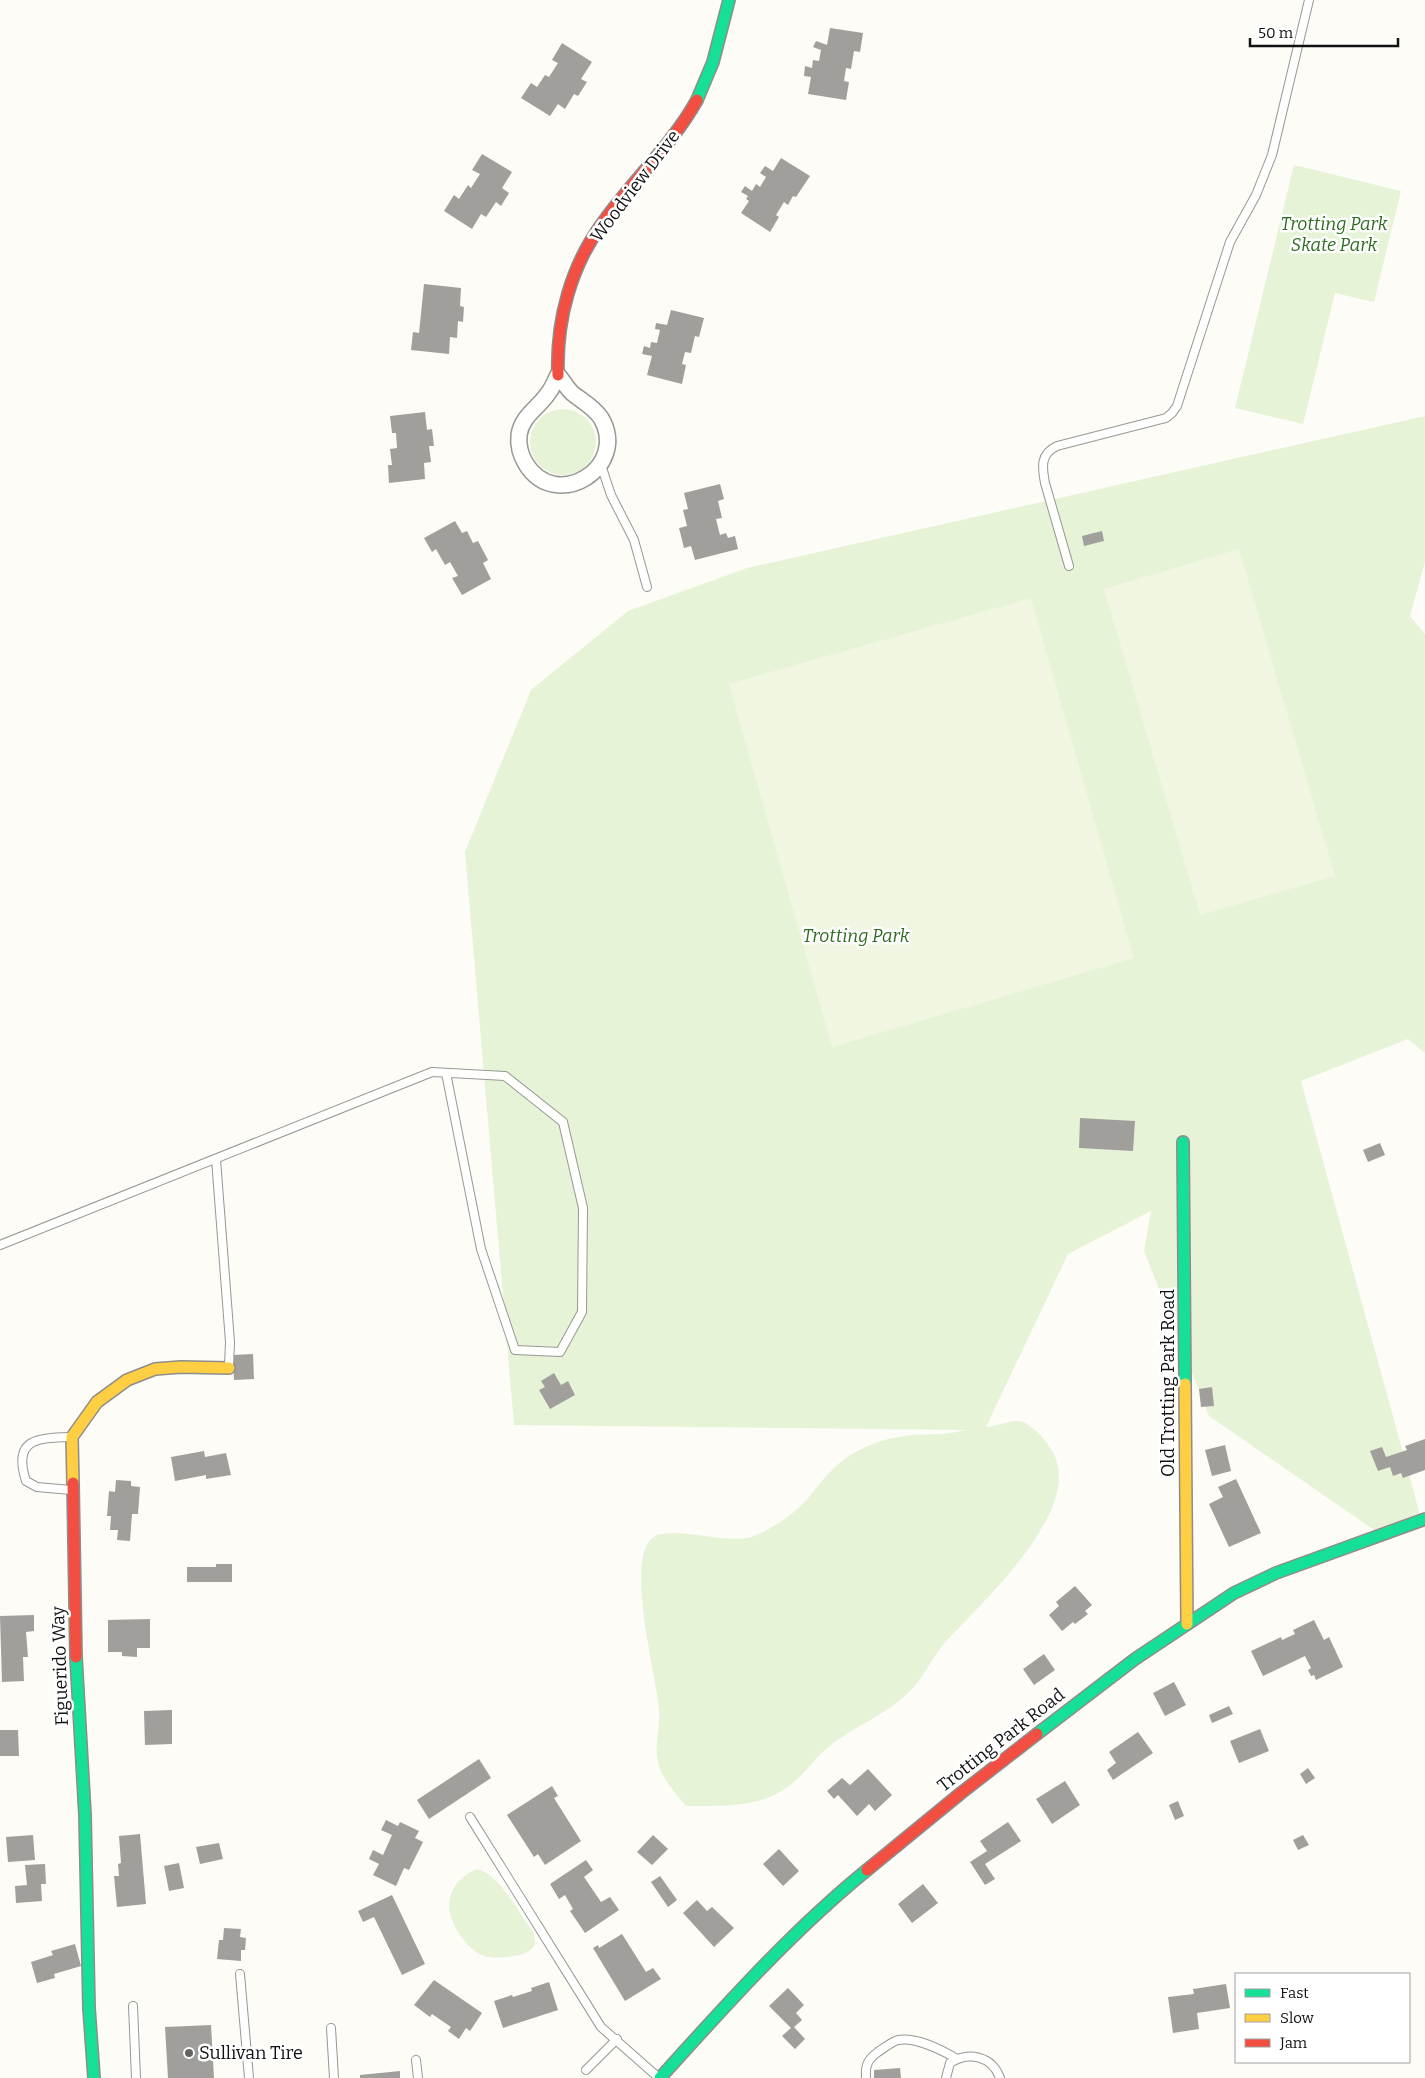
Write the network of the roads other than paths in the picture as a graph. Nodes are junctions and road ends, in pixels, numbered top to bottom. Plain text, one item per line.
1 (729, 0) edge
2 (1310, 0) edge
3 (558, 375) junction
4 (601, 465) junction
5 (1069, 566) dead end
6 (647, 587) dead end
7 (446, 1073) junction
8 (1184, 1142) dead end
9 (216, 1159) junction
10 (0, 1245) edge
11 (229, 1368) joint
12 (72, 1438) junction
13 (73, 1490) junction
14 (1425, 1519) edge
15 (1187, 1624) junction
16 (470, 1817) dead end
17 (240, 1974) dead end
18 (133, 2006) dead end
19 (331, 2028) dead end
20 (617, 2039) junction
21 (957, 2059) junction
22 (416, 2060) dead end
23 (586, 2070) dead end
24 (94, 2078) edge
25 (136, 2078) edge
26 (249, 2078) edge
27 (334, 2078) edge
28 (418, 2078) edge
29 (660, 2078) edge
30 (866, 2078) edge
31 (946, 2078) edge
32 (1000, 2078) edge

1 - 3 street, Woodview Drive
2 - 5 lane
3 - 4 street
3 - 4 street
4 - 6 lane
7 - 7 lane
7 - 9 lane
8 - 15 street, Old Trotting Park Road
9 - 10 lane
9 - 11 lane
11 - 12 street
12 - 13 street, Figuerido Way
12 - 13 lane
13 - 24 street, Figuerido Way
14 - 15 street, Trotting Park Road
15 - 29 street, Trotting Park Road
16 - 20 lane
17 - 26 lane
18 - 25 lane
19 - 27 lane
20 - 23 lane
20 - 29 lane
21 - 30 lane
21 - 31 lane
21 - 32 lane
22 - 28 lane

